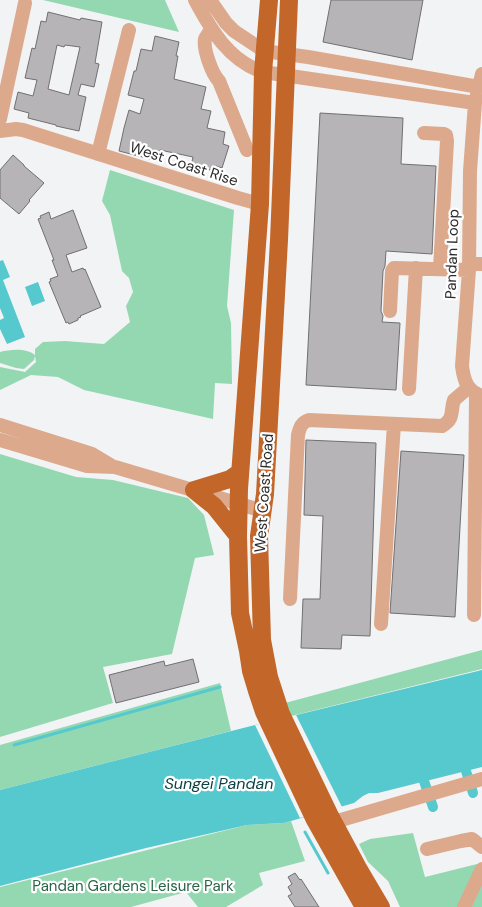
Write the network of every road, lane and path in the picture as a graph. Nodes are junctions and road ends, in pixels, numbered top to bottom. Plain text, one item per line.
1 (196, 0) edge
2 (210, 0) edge
3 (269, 0) edge
4 (289, 0) edge
5 (24, 3) dead end
6 (212, 29) junction
7 (130, 30) dead end
8 (264, 51) junction
9 (230, 52) junction
10 (286, 55) junction
11 (263, 72) junction
12 (285, 75) junction
13 (215, 77) junction
14 (480, 81) edge
15 (475, 103) junction
16 (0, 120) edge
17 (0, 131) edge
18 (424, 133) dead end
19 (247, 150) dead end
20 (98, 154) junction
21 (476, 172) edge
22 (476, 191) edge
23 (260, 204) junction
24 (473, 266) edge
25 (416, 268) junction
26 (440, 269) junction
27 (390, 311) dead end
28 (409, 389) dead end
29 (476, 393) edge
30 (394, 424) junction
31 (0, 425) edge
32 (0, 440) edge
33 (115, 467) junction
34 (240, 472) junction
35 (194, 490) junction
36 (239, 503) junction
37 (263, 511) junction
38 (238, 536) junction
39 (290, 599) dead end
40 (474, 615) dead end
41 (381, 624) dead end
42 (274, 715) junction
43 (482, 779) edge
44 (326, 818) junction
45 (479, 839) edge
46 (428, 849) dead end
47 (482, 869) edge
48 (364, 907) edge
49 (381, 907) edge
50 (464, 907) edge

1 - 6 street
2 - 8 street
3 - 8 main road, West Coast Road
4 - 10 main road, West Coast Road
5 - 16 street
6 - 9 street
6 - 13 street
7 - 20 street
8 - 10 street, Pandan Loop
8 - 11 main road, West Coast Road
9 - 11 street
9 - 13 street
10 - 12 main road, West Coast Road
10 - 14 street, Pandan Loop
11 - 12 street
11 - 23 main road, West Coast Road
12 - 15 street
12 - 37 main road, West Coast Road
13 - 19 street
14 - 15 street, Pandan Loop
15 - 21 street, Pandan Loop
17 - 20 street, West Coast Rise
18 - 26 street
20 - 23 street, West Coast Rise
21 - 22 street, Pandan Loop
22 - 24 street, Pandan Loop
23 - 34 main road, West Coast Road
24 - 26 street
24 - 29 street, Pandan Loop
25 - 26 street
25 - 27 street
25 - 28 street
29 - 30 street
29 - 40 street, Pandan Loop
30 - 39 street
30 - 41 street
31 - 33 street
32 - 33 street
33 - 35 street
34 - 35 main road
34 - 36 main road, West Coast Road
35 - 36 street
35 - 38 main road
36 - 37 street
36 - 38 main road, West Coast Road
37 - 42 main road, West Coast Road
38 - 42 main road, West Coast Road
42 - 44 main road, West Coast Road
43 - 44 street
44 - 48 main road, West Coast Road
44 - 49 main road, West Coast Road
45 - 46 street
47 - 50 street

